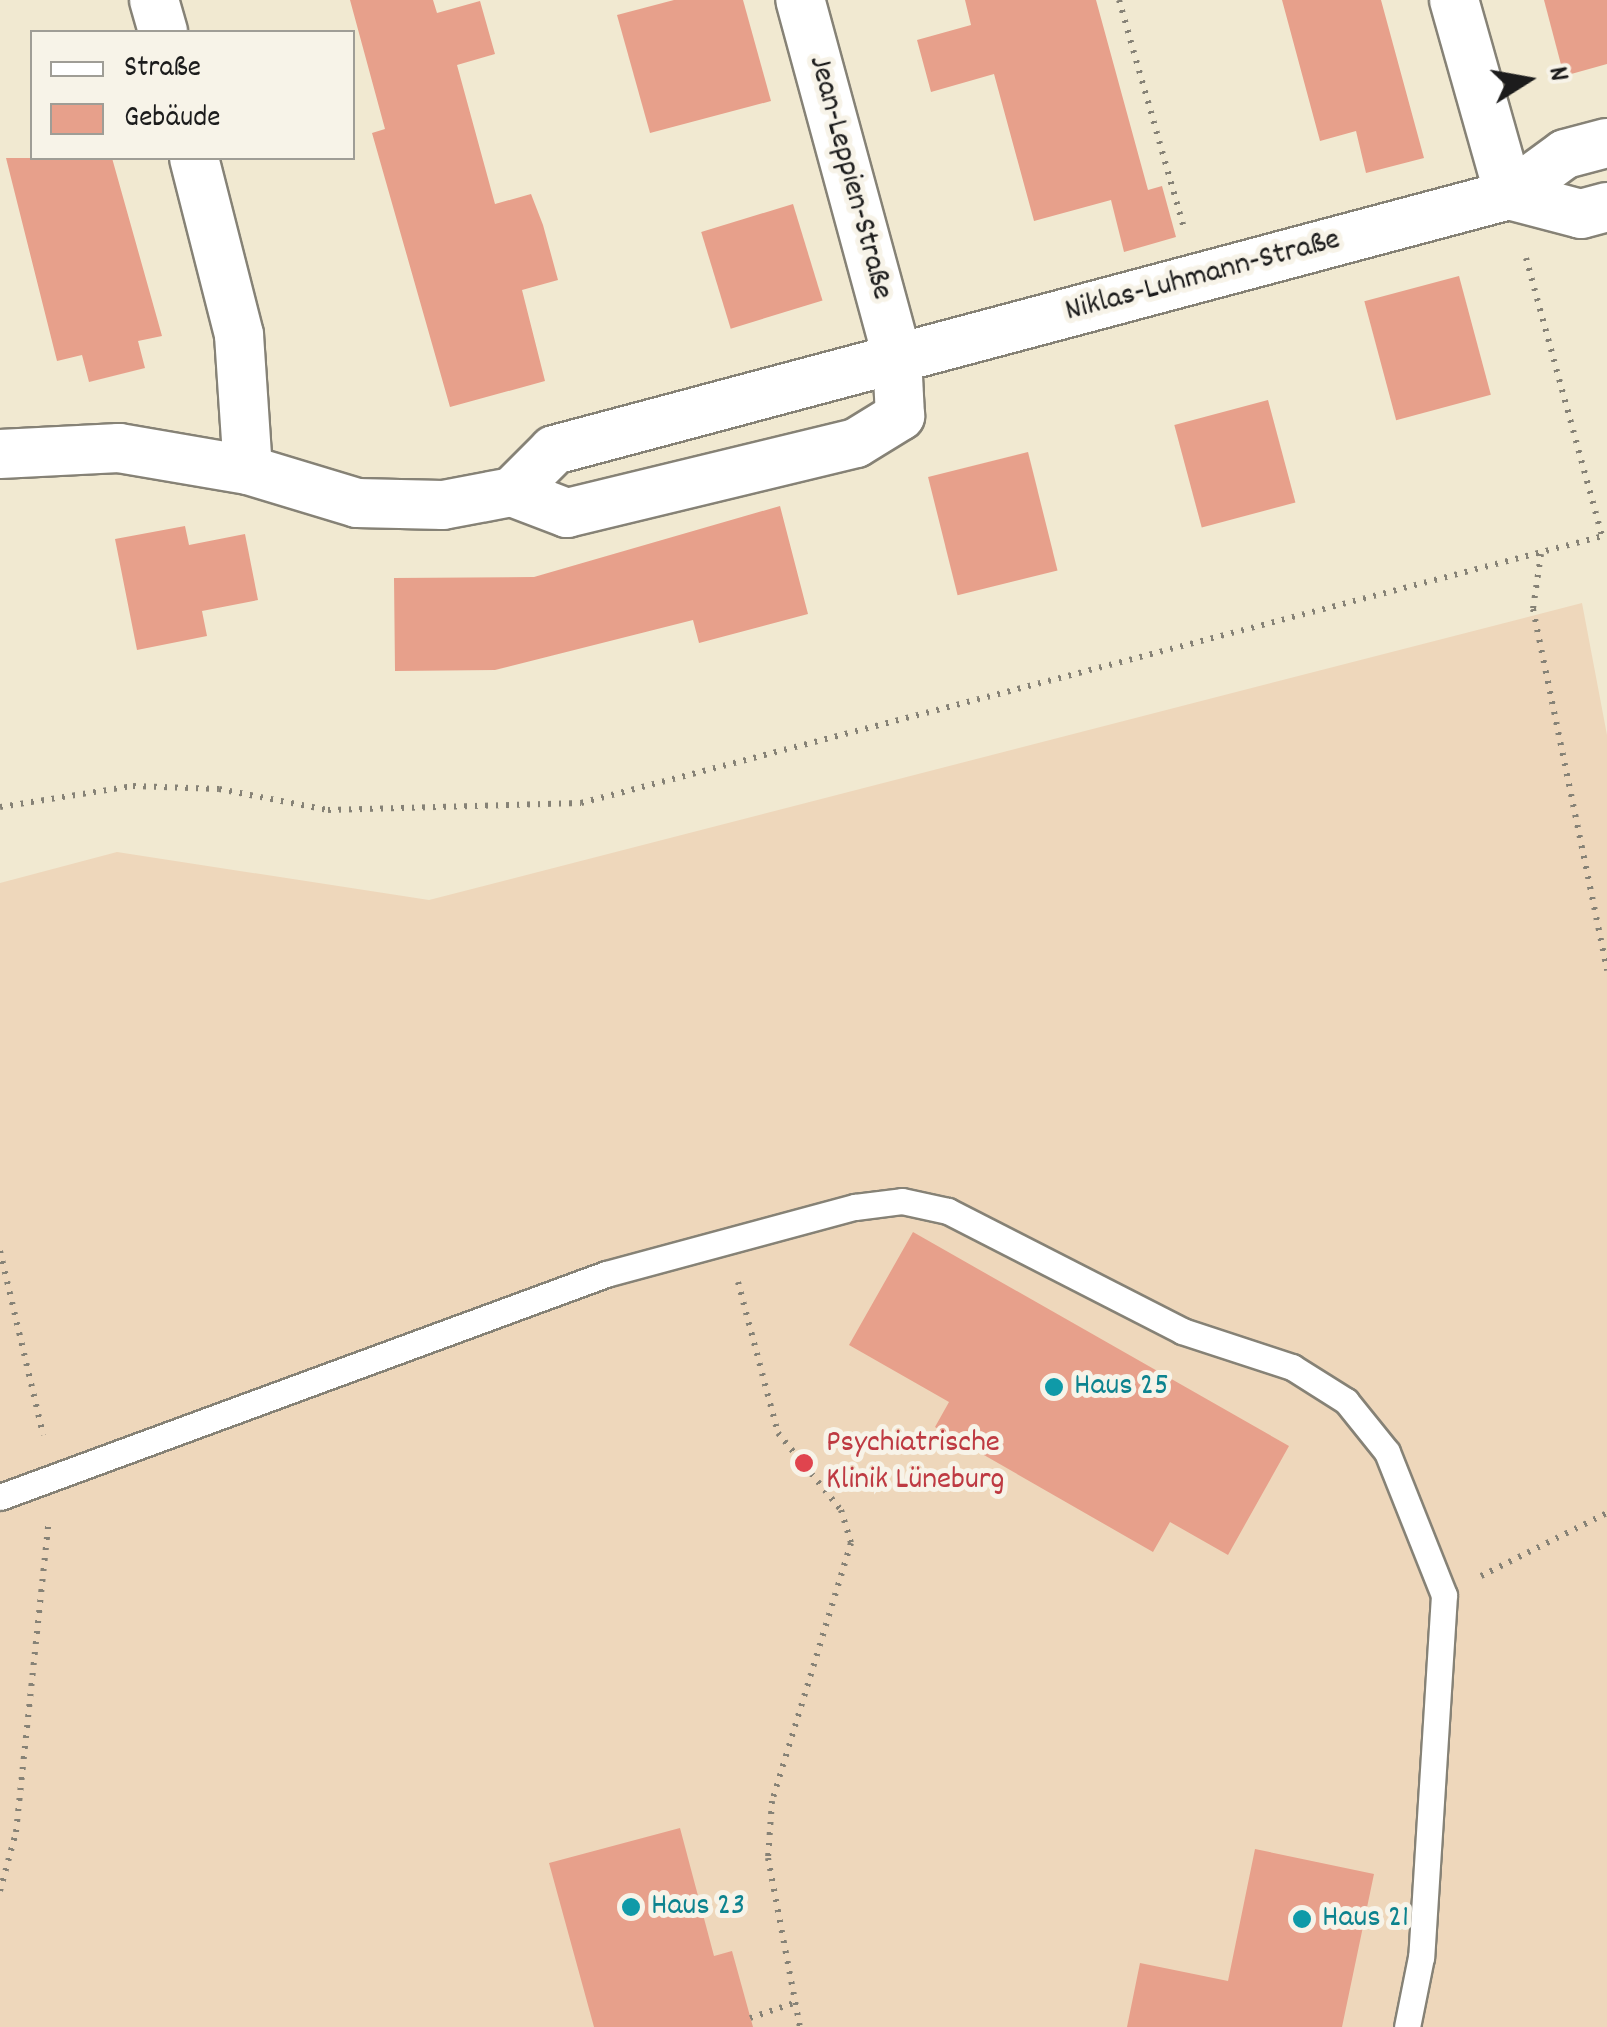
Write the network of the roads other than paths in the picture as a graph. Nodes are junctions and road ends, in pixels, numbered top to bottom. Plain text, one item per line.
1 (154, 0) edge
2 (800, 0) edge
3 (1454, 0) edge
4 (162, 30) edge
5 (1607, 143) edge
6 (195, 160) edge
7 (1509, 195) junction
8 (1607, 207) edge
9 (898, 356) junction
10 (0, 454) edge
11 (248, 470) junction
12 (512, 492) junction
13 (0, 1497) edge
14 (1408, 2027) edge

1 - 4 street
2 - 9 street, Jean-Leppien-Straße
3 - 7 street
5 - 7 street, Niklas-Luhmann-Straße
6 - 11 street
7 - 8 street
7 - 9 street, Niklas-Luhmann-Straße
9 - 12 street, Niklas-Luhmann-Straße
9 - 12 street
10 - 11 street
11 - 12 street
13 - 14 lane

